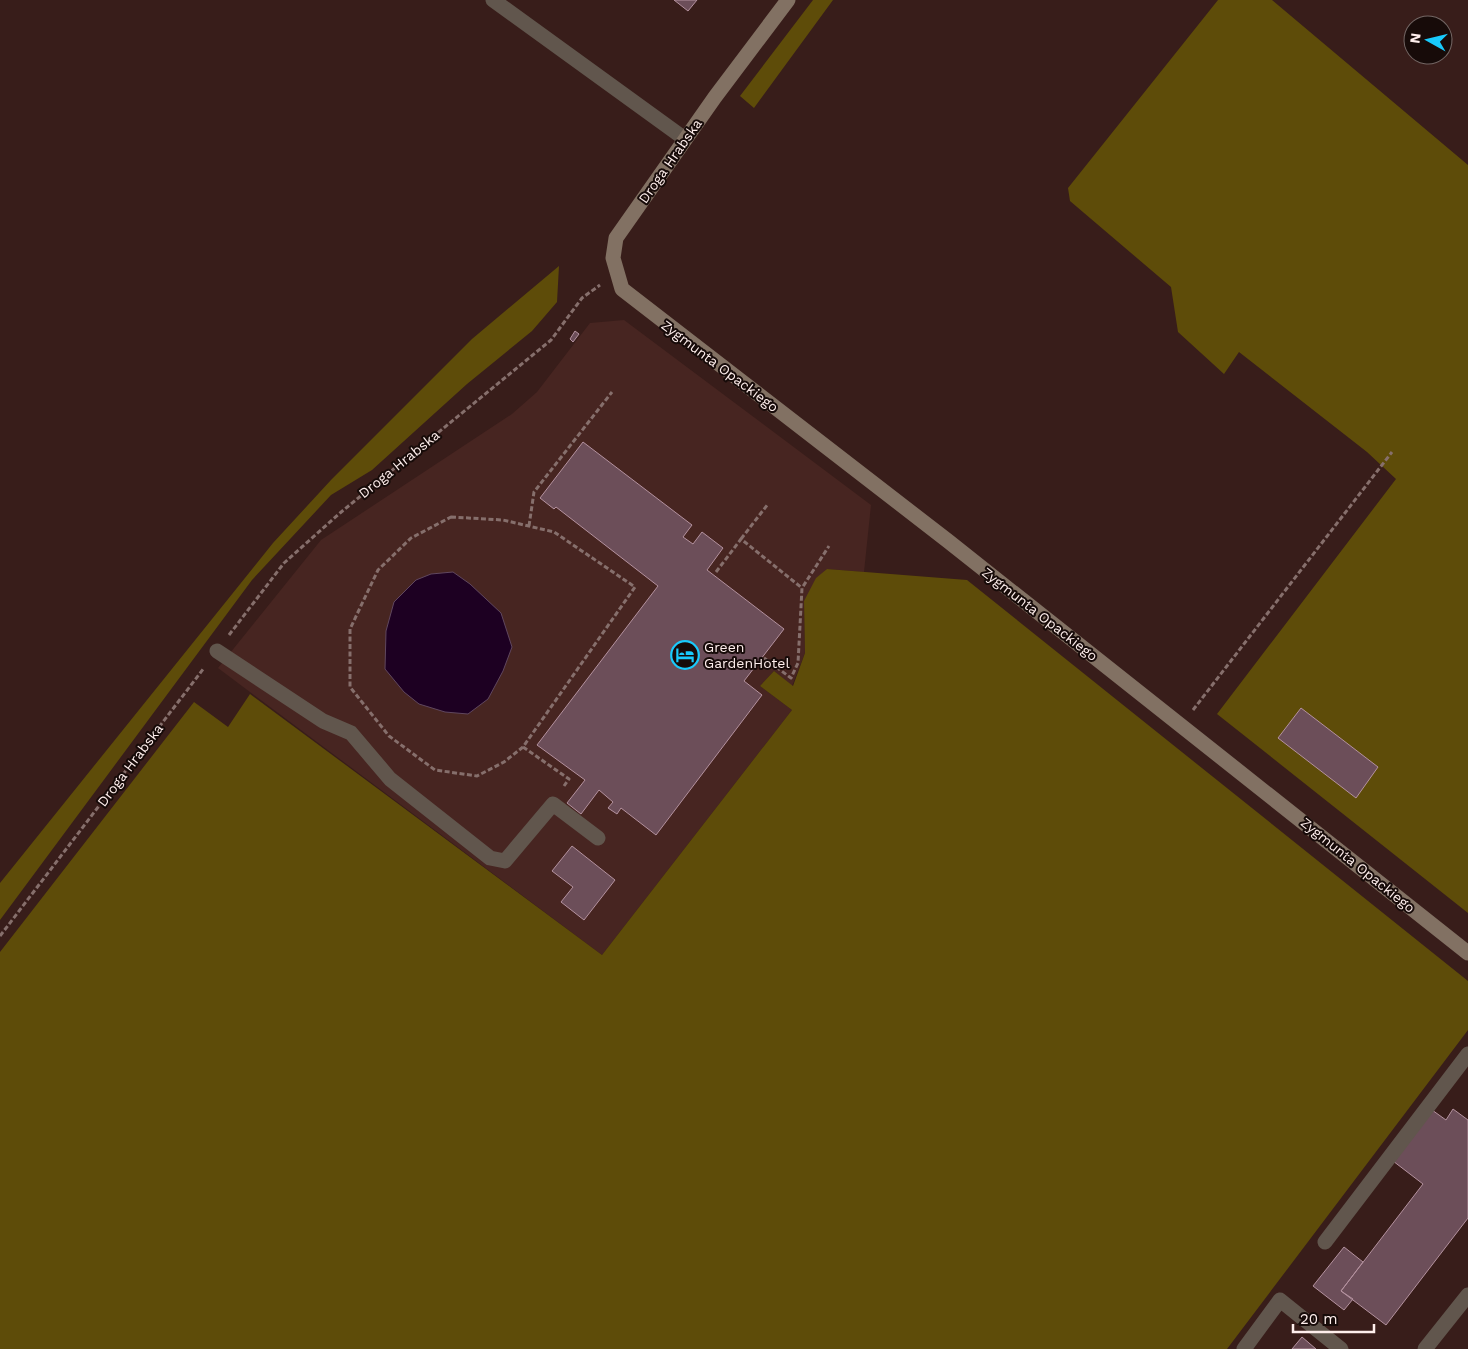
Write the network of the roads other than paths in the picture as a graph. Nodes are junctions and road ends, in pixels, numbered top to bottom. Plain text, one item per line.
1 (492, 0) edge
2 (788, 0) edge
3 (685, 140) junction
4 (615, 274) joint
5 (217, 652) road end
6 (598, 838) dead end
7 (1468, 953) edge
8 (1468, 1054) edge
9 (1325, 1242) dead end
10 (1468, 1295) edge
11 (1244, 1349) edge
12 (1341, 1349) edge
13 (1425, 1349) edge

1 - 3 lane
2 - 3 street, Droga Hrabska
3 - 4 street, Droga Hrabska
4 - 7 street, Zygmunta Opackiego
5 - 6 lane
8 - 9 lane
10 - 13 lane
11 - 12 lane

